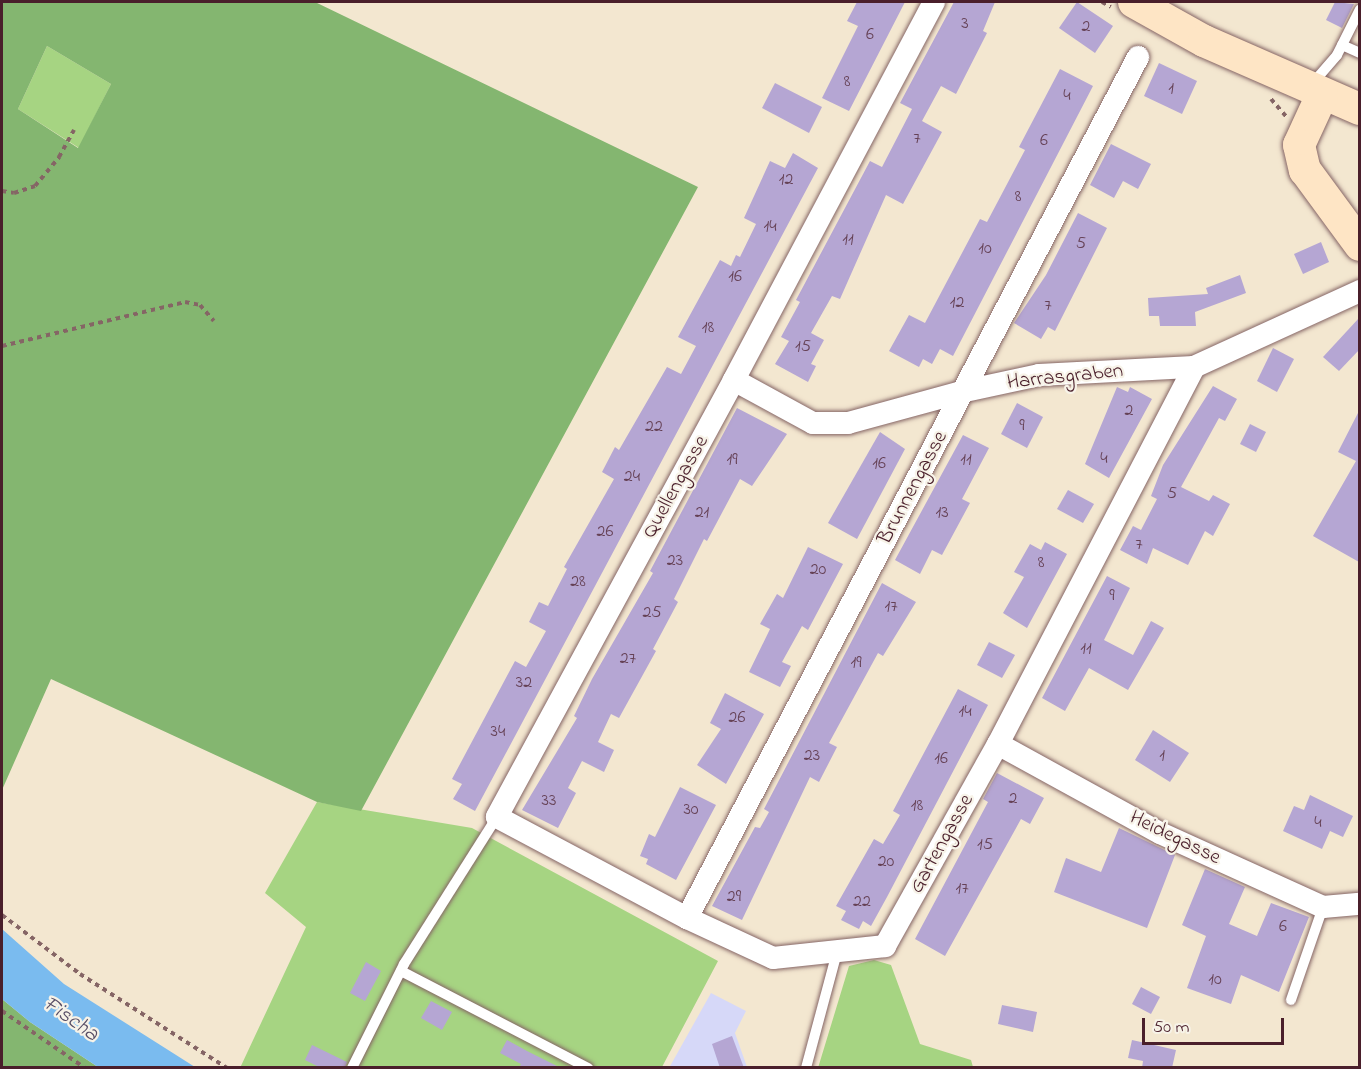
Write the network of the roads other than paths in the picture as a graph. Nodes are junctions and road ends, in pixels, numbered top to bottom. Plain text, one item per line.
1 (934, 2) edge
2 (1134, 2) edge
3 (1359, 9) edge
4 (1342, 45) junction
5 (1359, 53) edge
6 (1138, 57) dead end
7 (1315, 92) junction
8 (1359, 109) edge
9 (1359, 245) edge
10 (1359, 291) edge
11 (1194, 367) junction
12 (734, 380) junction
13 (965, 391) junction
14 (998, 744) junction
15 (497, 817) junction
16 (1359, 904) edge
17 (1323, 907) junction
18 (687, 918) junction
19 (837, 952) junction
20 (403, 968) junction
21 (1291, 1000) dead end
22 (352, 1068) edge
23 (588, 1068) edge
24 (806, 1068) edge

1 - 12 street, Quellengasse
2 - 7 main road
3 - 4 lane
4 - 5 lane
4 - 7 lane
6 - 13 street, Brunnengasse
7 - 8 main road
7 - 9 main road
10 - 11 street, Harrasgraben
11 - 13 street, Harrasgraben
11 - 14 street, Gartengasse
12 - 13 street, Harrasgraben
12 - 15 street, Quellengasse
13 - 18 street, Brunnengasse
14 - 17 street, Heidegasse
14 - 19 street, Gartengasse
15 - 18 street, Gartengasse
15 - 20 lane, Quellengasse
16 - 17 street, Heidegasse
17 - 21 lane
18 - 19 street, Gartengasse
19 - 24 lane
20 - 22 lane, Quellengasse
20 - 23 lane

